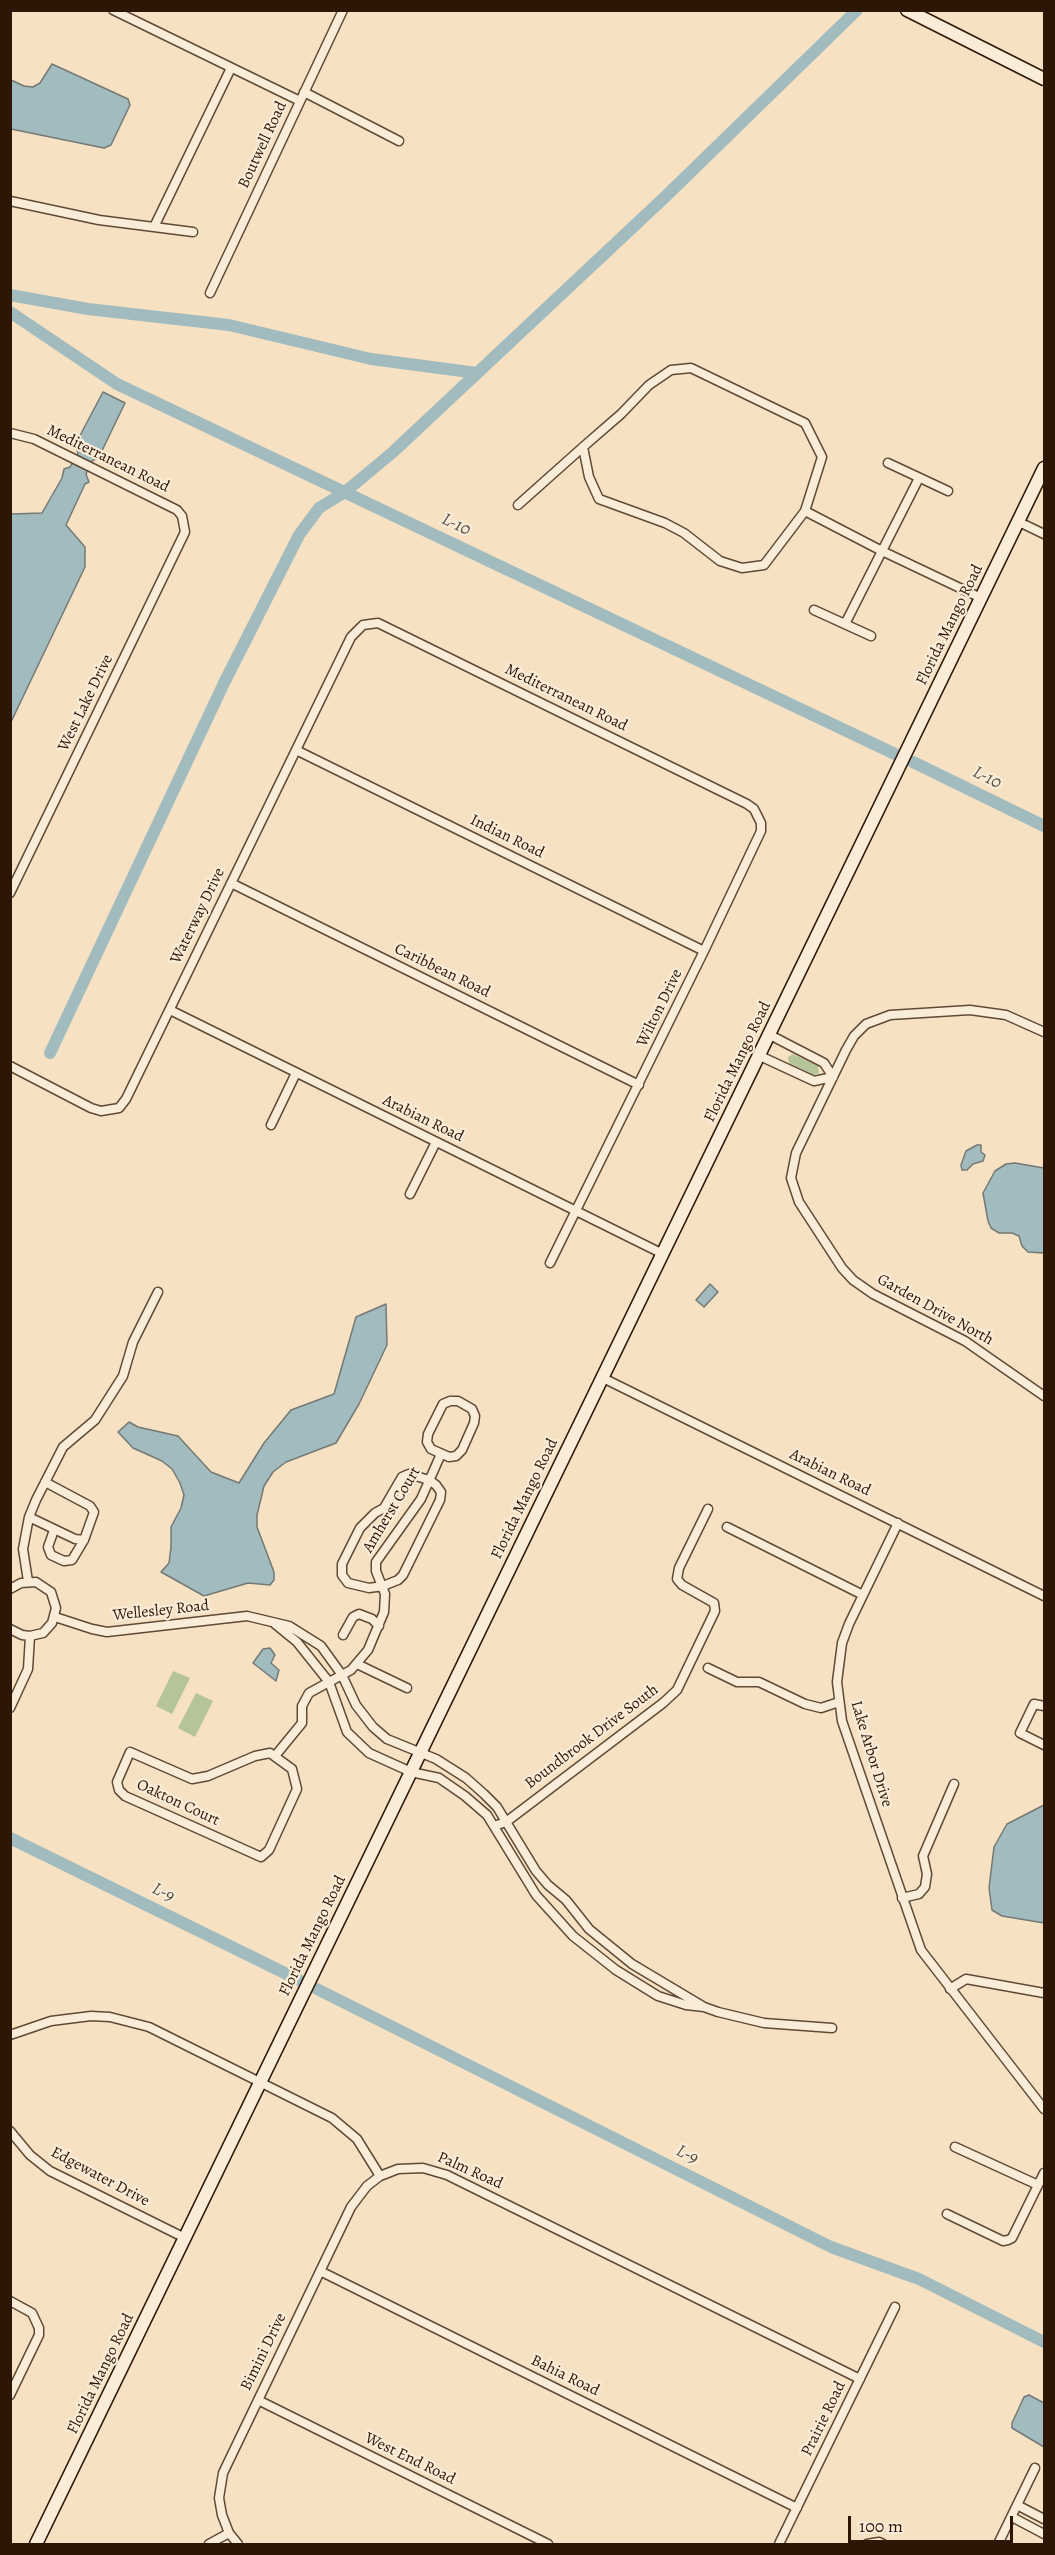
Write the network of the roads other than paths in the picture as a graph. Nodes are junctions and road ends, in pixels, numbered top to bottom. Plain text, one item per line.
1 (113, 10) edge
2 (343, 10) edge
3 (908, 10) edge
4 (231, 68) junction
5 (1044, 78) edge
6 (302, 97) junction
7 (399, 141) dead end
8 (10, 201) edge
9 (154, 227) junction
10 (193, 232) dead end
11 (210, 293) dead end
12 (10, 434) edge
13 (583, 447) junction
14 (888, 463) dead end
15 (1044, 468) edge
16 (918, 478) junction
17 (948, 491) dead end
18 (518, 505) dead end
19 (805, 511) junction
20 (1019, 522) junction
21 (184, 524) joint
22 (1044, 534) edge
23 (882, 551) junction
24 (981, 598) junction
25 (814, 610) dead end
26 (845, 624) junction
27 (356, 630) joint
28 (871, 636) dead end
29 (296, 750) junction
30 (759, 815) joint
31 (231, 883) junction
32 (10, 893) edge
33 (704, 951) junction
34 (170, 1010) junction
35 (1044, 1032) edge
36 (770, 1035) junction
37 (760, 1056) junction
38 (10, 1066) edge
39 (296, 1073) junction
40 (833, 1077) junction
41 (639, 1085) junction
42 (271, 1125) dead end
43 (436, 1142) junction
44 (410, 1194) dead end
45 (575, 1211) junction
46 (663, 1254) junction
47 (550, 1263) dead end
48 (158, 1292) dead end
49 (603, 1377) junction
50 (1044, 1396) edge
51 (441, 1454) junction
52 (429, 1480) junction
53 (45, 1482) junction
54 (708, 1509) dead end
55 (29, 1517) junction
56 (898, 1524) junction
57 (727, 1527) dead end
58 (54, 1530) junction
59 (84, 1540) junction
60 (28, 1581) junction
61 (12, 1586) edge
62 (383, 1586) junction
63 (863, 1595) junction
64 (1044, 1596) edge
65 (55, 1617) junction
66 (272, 1622) junction
67 (379, 1626) junction
68 (10, 1629) edge
69 (343, 1635) dead end
70 (30, 1636) junction
71 (357, 1664) junction
72 (708, 1668) dead end
73 (342, 1675) junction
74 (329, 1682) junction
75 (407, 1688) dead end
76 (839, 1702) junction
77 (1044, 1706) edge
78 (10, 1708) edge
79 (1044, 1745) edge
80 (421, 1753) junction
81 (275, 1755) junction
82 (411, 1772) junction
83 (954, 1784) dead end
84 (506, 1822) junction
85 (494, 1826) junction
86 (902, 1898) junction
87 (950, 1989) junction
88 (1044, 1993) edge
89 (704, 2007) junction
90 (832, 2028) dead end
91 (10, 2035) edge
92 (261, 2082) junction
93 (1044, 2109) edge
94 (10, 2131) edge
95 (955, 2147) dead end
96 (1044, 2173) edge
97 (380, 2176) junction
98 (1038, 2185) junction
99 (947, 2214) dead end
100 (185, 2238) junction
101 (320, 2271) junction
102 (10, 2301) edge
103 (895, 2307) dead end
104 (860, 2379) junction
105 (10, 2396) edge
106 (258, 2400) junction
107 (1035, 2468) dead end
108 (1017, 2505) junction
109 (797, 2508) junction
110 (1012, 2517) junction
111 (1044, 2519) edge
112 (229, 2533) junction
113 (1044, 2534) edge
114 (36, 2544) edge
115 (209, 2544) edge
116 (238, 2544) edge
117 (548, 2544) edge
118 (779, 2544) edge
119 (868, 2544) edge
120 (883, 2544) edge
121 (998, 2544) edge

1 - 4 street
2 - 6 street, Boutwell Road
3 - 5 street
4 - 6 street
4 - 9 street
6 - 7 street
6 - 11 street, Boutwell Road
8 - 9 street
9 - 10 street
12 - 21 street, Mediterranean Road
13 - 18 street
13 - 19 street
13 - 19 street
14 - 16 street
15 - 20 street, Florida Mango Road
16 - 17 street
16 - 23 street
19 - 23 street
20 - 22 street
20 - 24 street, Florida Mango Road
21 - 32 street, West Lake Drive
23 - 24 street
23 - 26 street
24 - 36 street, Florida Mango Road
25 - 26 street
26 - 28 street
27 - 29 street, Waterway Drive
27 - 30 street, Mediterranean Road
29 - 31 street, Waterway Drive
29 - 33 street, Indian Road
30 - 33 street, Wilton Drive
31 - 34 street, Waterway Drive
31 - 41 street, Caribbean Road
33 - 41 street, Wilton Drive
34 - 38 street, Waterway Drive
34 - 39 street, Arabian Road
35 - 40 street, Garden Drive North
36 - 37 street, Florida Mango Road
36 - 40 street
37 - 40 street
37 - 46 street, Florida Mango Road
39 - 42 street
39 - 43 street, Arabian Road
40 - 50 street, Garden Drive North
41 - 45 street, Wilton Drive
43 - 44 street
43 - 45 street, Arabian Road
45 - 46 street, Arabian Road
45 - 47 street, Wilton Drive
46 - 49 street, Florida Mango Road
48 - 53 street
49 - 56 street, Arabian Road
49 - 80 street, Florida Mango Road
51 - 51 street
51 - 52 street, Amherst Court
52 - 62 street, Amherst Court
52 - 62 street
52 - 62 street
53 - 55 street
53 - 59 street
54 - 84 street, Boundbrook Drive South
55 - 58 street
55 - 60 street
56 - 63 street, Lake Arbor Drive
56 - 64 street, Arabian Road
57 - 63 street
58 - 59 street
58 - 59 street
60 - 61 street
60 - 65 street
62 - 67 street, Amherst Court
63 - 76 street, Lake Arbor Drive
65 - 66 street, Wellesley Road
65 - 70 street
66 - 73 street, Wellesley Road
66 - 74 street, Wellesley Road
67 - 69 street
67 - 71 street, Amherst Court
68 - 70 street
70 - 78 street
71 - 73 street, Amherst Court
71 - 75 street
72 - 76 street
73 - 74 street
73 - 80 street, Wellesley Road
74 - 81 street
74 - 82 street, Wellesley Road
76 - 86 street, Lake Arbor Drive
77 - 79 street
80 - 82 street, Florida Mango Road
80 - 84 street, Wellesley Road
81 - 81 street, Oakton Court
82 - 85 street, Wellesley Road
82 - 92 street, Florida Mango Road
83 - 86 street
84 - 85 street, Boundbrook Drive South
84 - 89 street, Wellesley Road
85 - 89 street, Wellesley Road
86 - 87 street, Lake Arbor Drive
87 - 88 street
87 - 93 street, Lake Arbor Drive
89 - 90 street
91 - 92 street
92 - 97 street
92 - 100 street, Florida Mango Road
94 - 100 street, Edgewater Drive
95 - 98 street
96 - 98 street
97 - 101 street, Bimini Drive
97 - 104 street, Palm Road
98 - 99 street
100 - 114 street, Florida Mango Road
101 - 106 street, Bimini Drive
101 - 109 street, Bahia Road
102 - 105 street
103 - 104 street, Prairie Road
104 - 109 street, Prairie Road
106 - 112 street, Bimini Drive
106 - 117 street, West End Road
107 - 108 street
108 - 110 street
108 - 111 street
109 - 118 street, Prairie Road
110 - 113 street
110 - 121 street
112 - 115 street
112 - 116 street
119 - 120 street

